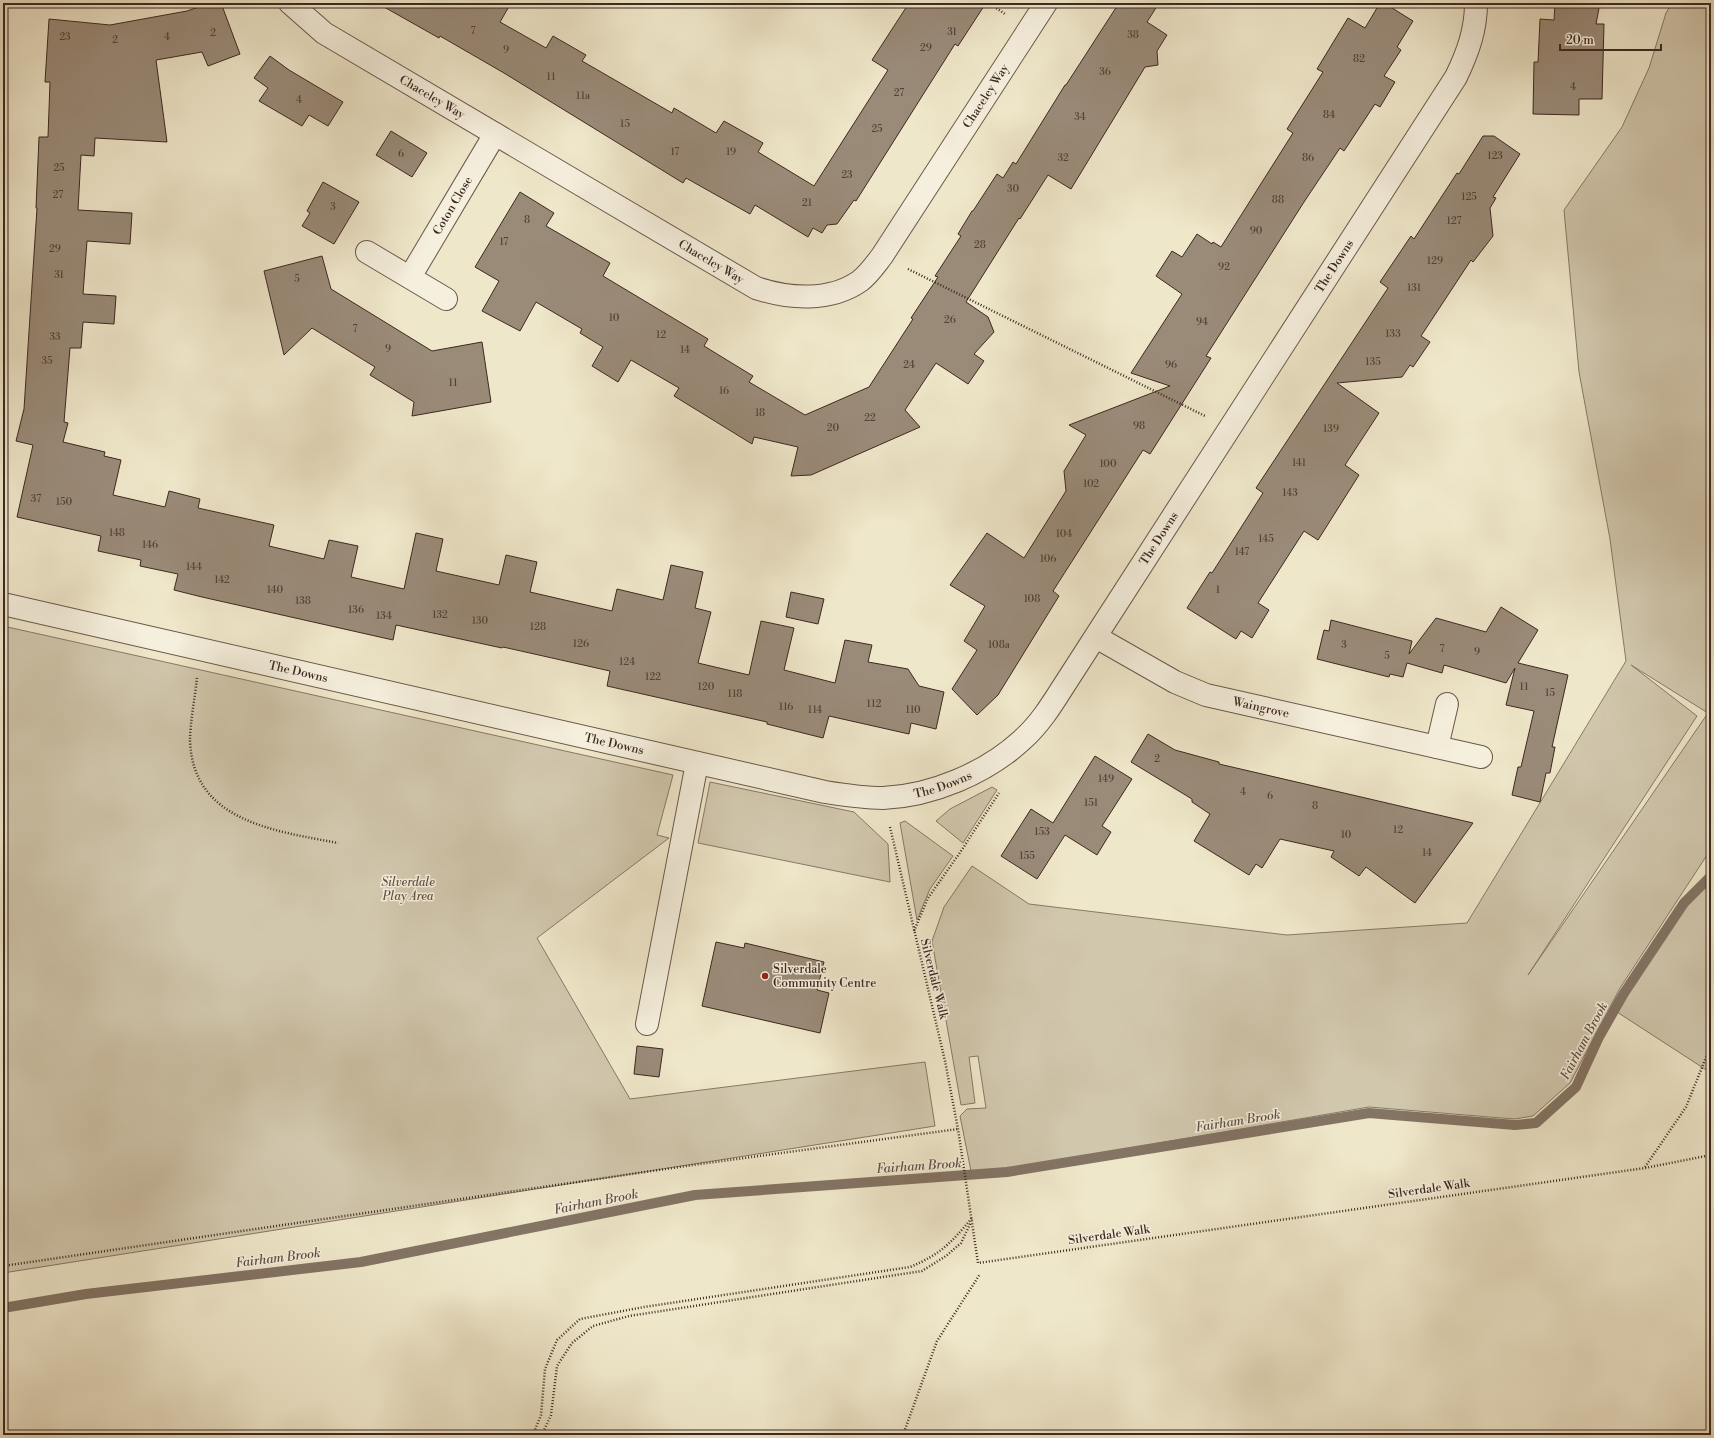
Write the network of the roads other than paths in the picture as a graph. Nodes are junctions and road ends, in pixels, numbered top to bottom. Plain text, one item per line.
1 (290, 3) edge
2 (1046, 3) edge
3 (1476, 3) edge
4 (495, 134) junction
5 (367, 252) dead end
6 (410, 277) junction
7 (446, 299) dead end
8 (3, 604) edge
9 (1096, 637) junction
10 (1447, 704) dead end
11 (1437, 747) junction
12 (1481, 757) dead end
13 (697, 763) junction
14 (647, 1024) dead end

1 - 4 street, Chaceley Way
2 - 4 street, Chaceley Way
3 - 9 street, The Downs
4 - 6 street, Coton Close
5 - 6 street
6 - 7 street
8 - 13 street, The Downs
9 - 11 street, Waingrove
9 - 13 street, The Downs
10 - 11 street
11 - 12 street, Waingrove
13 - 14 street

